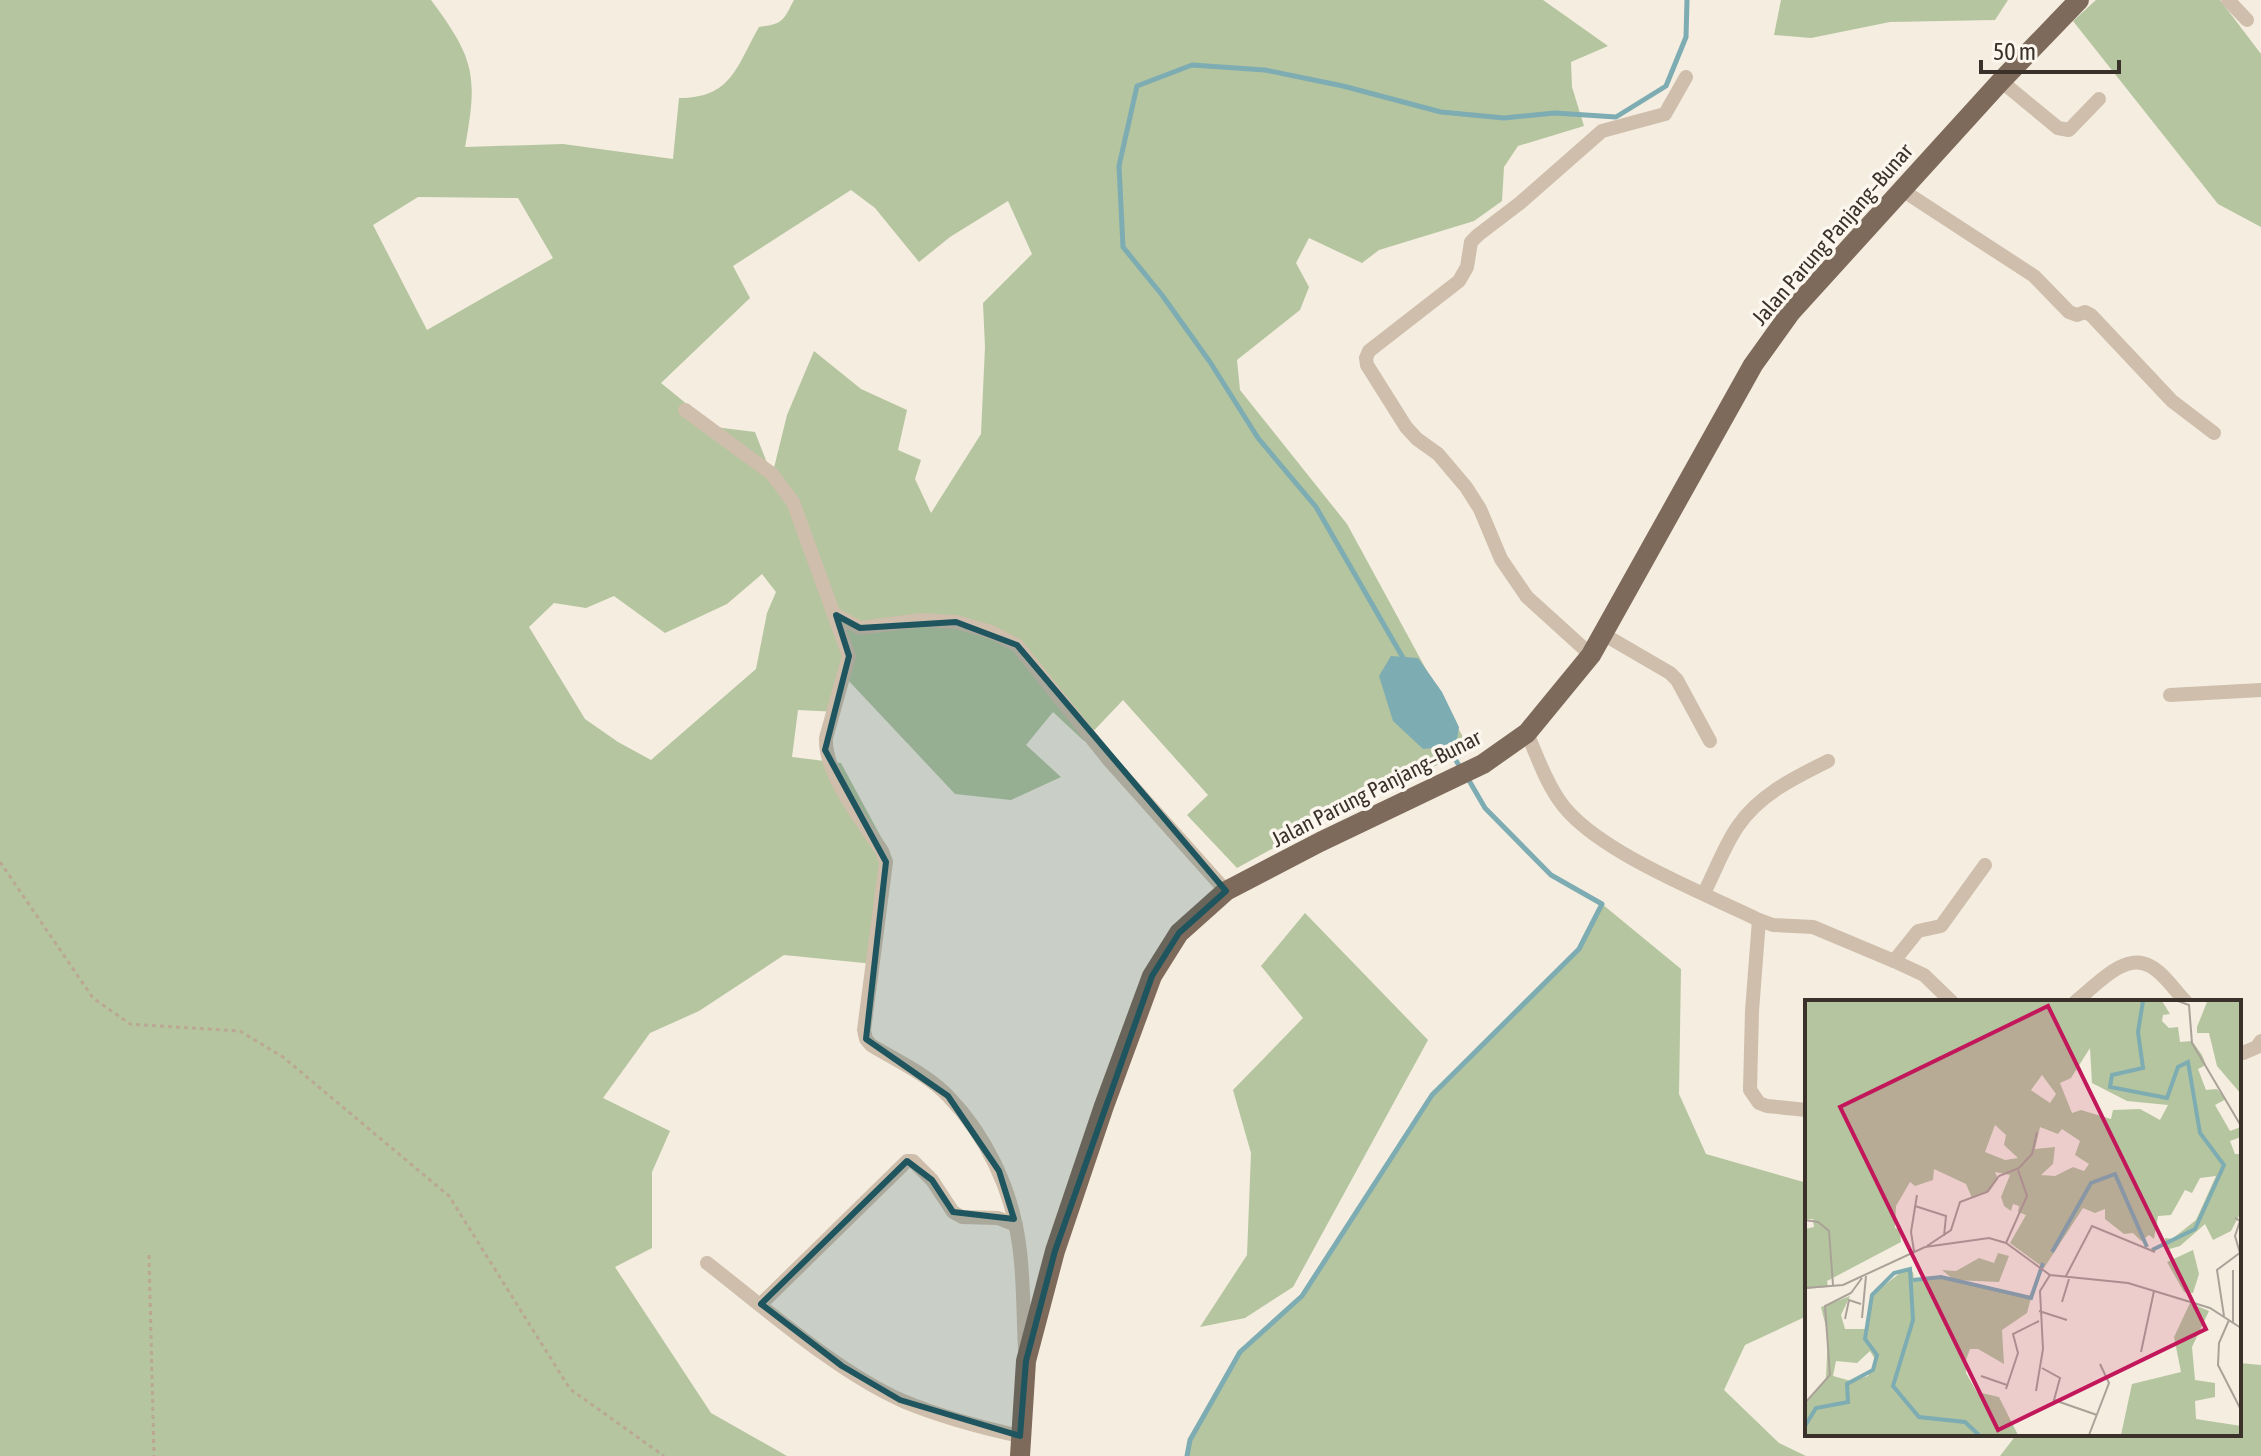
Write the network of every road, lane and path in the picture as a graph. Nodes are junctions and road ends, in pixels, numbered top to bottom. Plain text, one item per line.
1 (2079, 0) edge
2 (2228, 0) edge
3 (2247, 20) dead end
4 (1686, 77) dead end
5 (2001, 81) junction
6 (2099, 99) dead end
7 (1902, 190) junction
8 (685, 410) dead end
9 (2214, 433) dead end
10 (836, 615) junction
11 (1603, 634) junction
12 (1591, 655) junction
13 (2261, 690) edge
14 (2170, 695) dead end
15 (1527, 733) junction
16 (1710, 741) dead end
17 (1828, 761) dead end
18 (0, 862) edge
19 (1985, 865) dead end
20 (1226, 891) junction
21 (1704, 893) junction
22 (1759, 920) junction
23 (1894, 961) junction
24 (1950, 1000) edge
25 (2078, 1000) edge
26 (2184, 1000) edge
27 (2261, 1041) edge
28 (2241, 1052) edge
29 (1805, 1110) edge
30 (1016, 1225) junction
31 (149, 1255) dead end
32 (707, 1263) dead end
33 (761, 1304) junction
34 (1026, 1361) junction
35 (1020, 1446) edge
36 (154, 1456) edge
37 (664, 1456) edge

1 - 5 main road, Jalan Parung Panjang–Bunar
2 - 3 street
4 - 12 street
5 - 6 street
5 - 7 main road, Jalan Parung Panjang–Bunar
7 - 9 street
7 - 11 main road, Jalan Parung Panjang–Bunar
8 - 10 street
10 - 20 street
10 - 30 street
11 - 12 main road, Jalan Parung Panjang–Bunar
11 - 16 street
12 - 15 main road, Jalan Parung Panjang–Bunar
13 - 14 street
15 - 20 main road, Jalan Parung Panjang–Bunar
15 - 21 street
17 - 21 street
18 - 37 path
19 - 23 street
20 - 34 main road, Jalan Parung Panjang–Bunar
21 - 22 street
22 - 23 street
22 - 29 street
23 - 24 street
25 - 26 street
27 - 28 street
30 - 33 street
30 - 34 street
31 - 36 path
32 - 33 street
33 - 35 street
34 - 35 main road, Jalan Parung Panjang–Bunar

